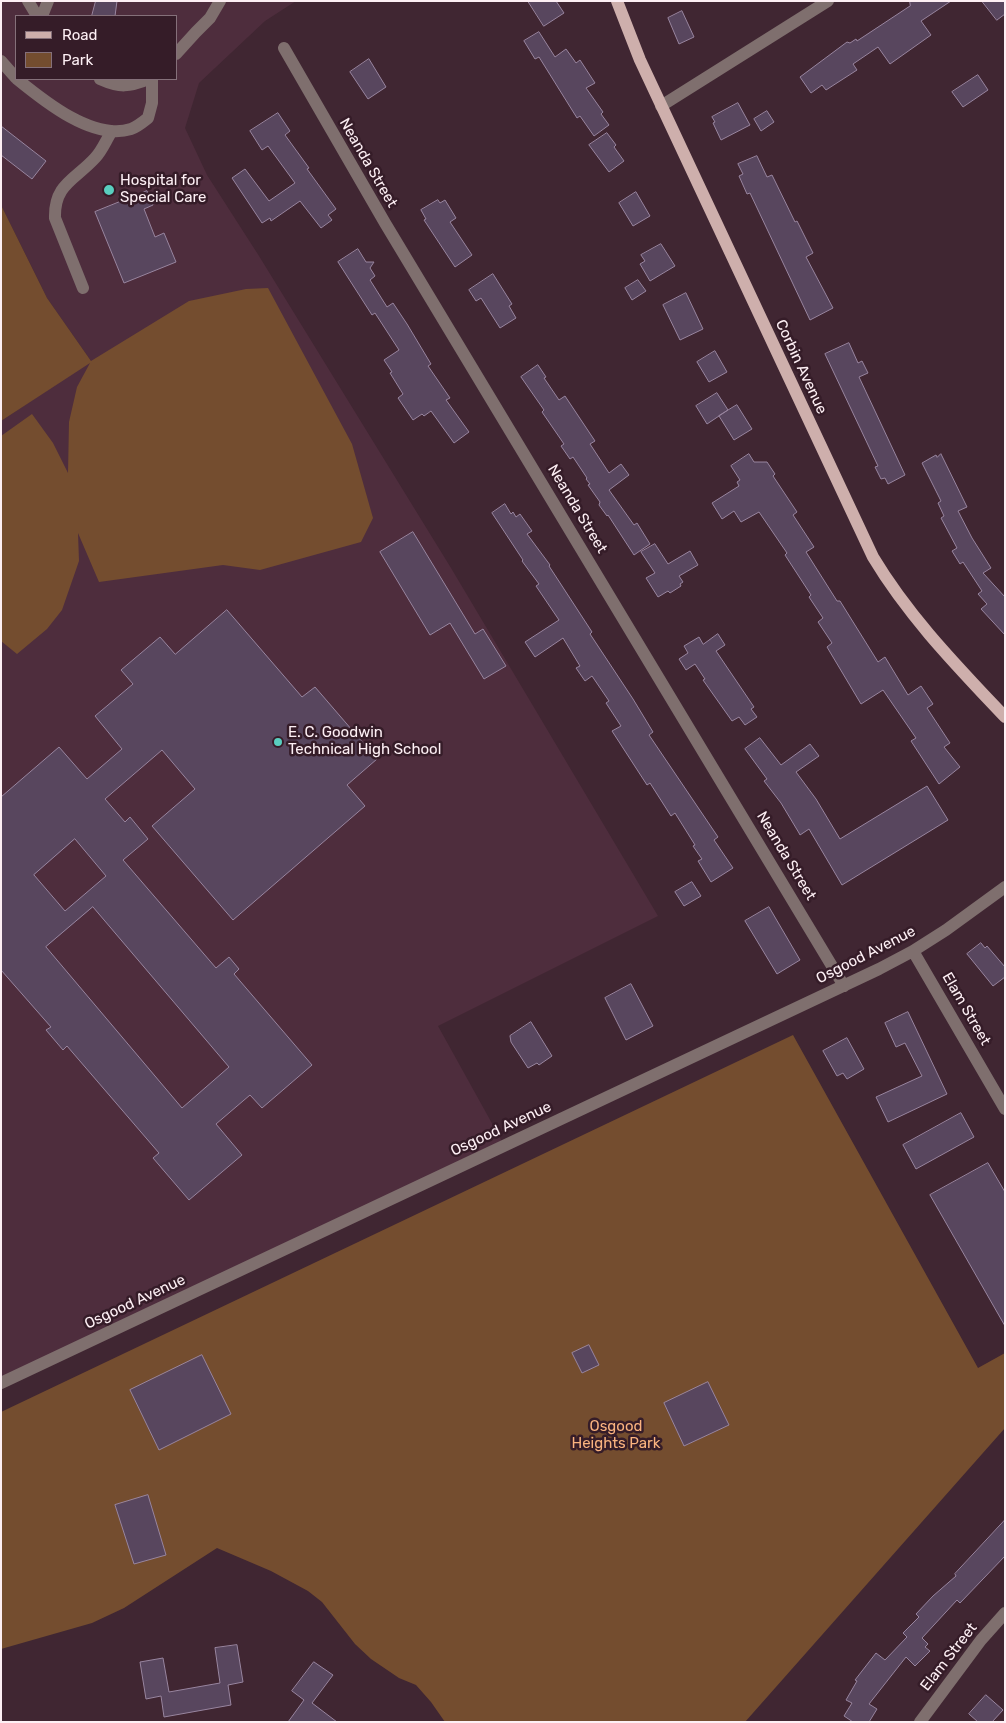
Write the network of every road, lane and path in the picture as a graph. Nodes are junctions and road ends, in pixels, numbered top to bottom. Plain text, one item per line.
1 (28, 1) edge
2 (48, 1) edge
3 (220, 1) edge
4 (617, 1) edge
5 (828, 1) edge
6 (36, 15) edge
7 (42, 15) edge
8 (284, 48) dead end
9 (178, 52) edge
10 (1, 61) edge
11 (12, 78) edge
12 (102, 80) edge
13 (147, 80) edge
14 (150, 80) edge
15 (661, 106) junction
16 (112, 131) junction
17 (83, 288) dead end
18 (1005, 717) edge
19 (1005, 887) edge
20 (913, 951) junction
21 (844, 986) junction
22 (1005, 1110) edge
23 (1, 1383) edge
24 (1005, 1613) edge
25 (920, 1722) edge

1 - 6 street
2 - 7 street
3 - 9 street
4 - 15 main road, Corbin Avenue
5 - 15 street
8 - 21 street, Neanda Street
10 - 11 street
11 - 16 street
12 - 13 street
14 - 16 street
15 - 18 main road, Corbin Avenue
16 - 17 street
19 - 20 street, Osgood Avenue
20 - 21 street, Osgood Avenue
20 - 22 street, Elam Street
21 - 23 street, Osgood Avenue
24 - 25 street, Elam Street

